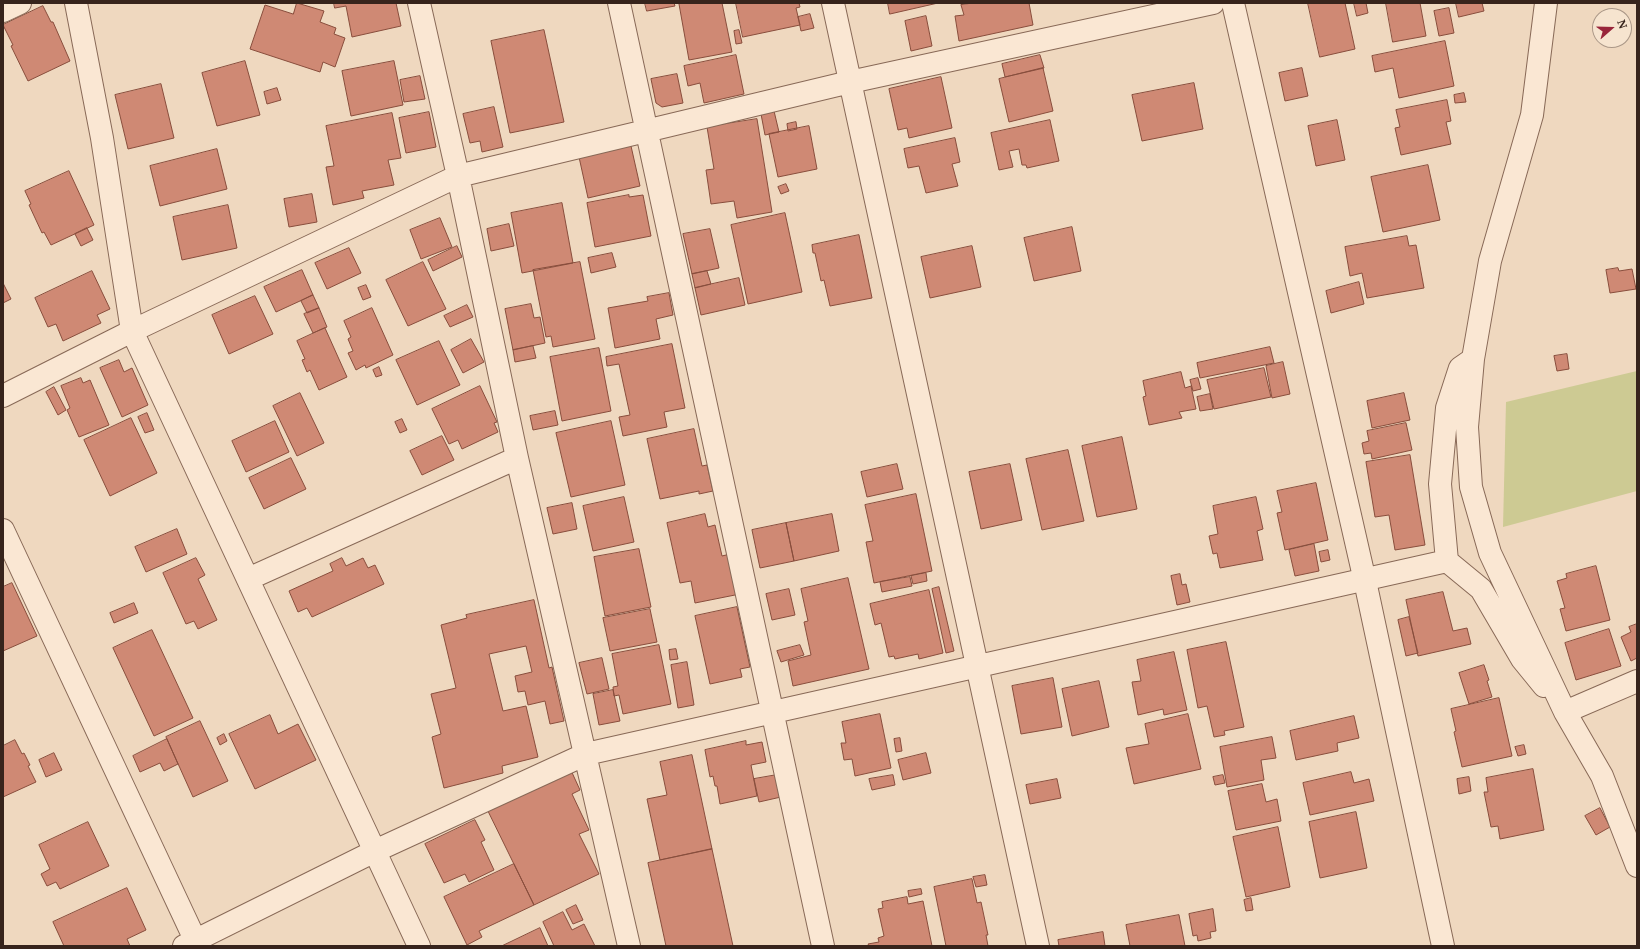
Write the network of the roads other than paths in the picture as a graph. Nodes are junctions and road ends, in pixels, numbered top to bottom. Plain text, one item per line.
1 (20, 3) edge
2 (76, 3) edge
3 (419, 3) edge
4 (619, 3) edge
5 (833, 3) edge
6 (1213, 3) edge
7 (1233, 3) edge
8 (1546, 3) edge
9 (3, 11) edge
10 (850, 82) junction
11 (646, 131) junction
12 (458, 176) junction
13 (132, 331) junction
14 (1474, 359) junction
15 (3, 396) edge
16 (517, 458) junction
17 (3, 530) edge
18 (1447, 562) junction
19 (248, 578) junction
20 (1365, 581) junction
21 (977, 667) junction
22 (1637, 681) edge
23 (1565, 712) junction
24 (772, 713) junction
25 (586, 754) junction
26 (375, 851) junction
27 (1637, 866) edge
28 (193, 944) edge
29 (419, 946) edge
30 (629, 946) edge
31 (823, 946) edge
32 (1038, 946) edge
33 (1443, 946) edge

1 - 9 street
2 - 13 street
3 - 12 street
4 - 11 street
5 - 10 street
6 - 10 street
7 - 20 street
8 - 14 street
10 - 11 street
10 - 21 street
11 - 12 street
11 - 24 street
12 - 13 street
12 - 16 street
13 - 15 street
13 - 19 street
14 - 18 street
14 - 23 street
16 - 19 street
16 - 25 street
17 - 28 street
18 - 20 street
18 - 23 street
19 - 26 street
20 - 21 street
20 - 33 street
21 - 24 street
21 - 32 street
22 - 23 street
23 - 27 street
24 - 25 street
24 - 31 street
25 - 26 street
25 - 30 street
26 - 28 street
26 - 29 street

